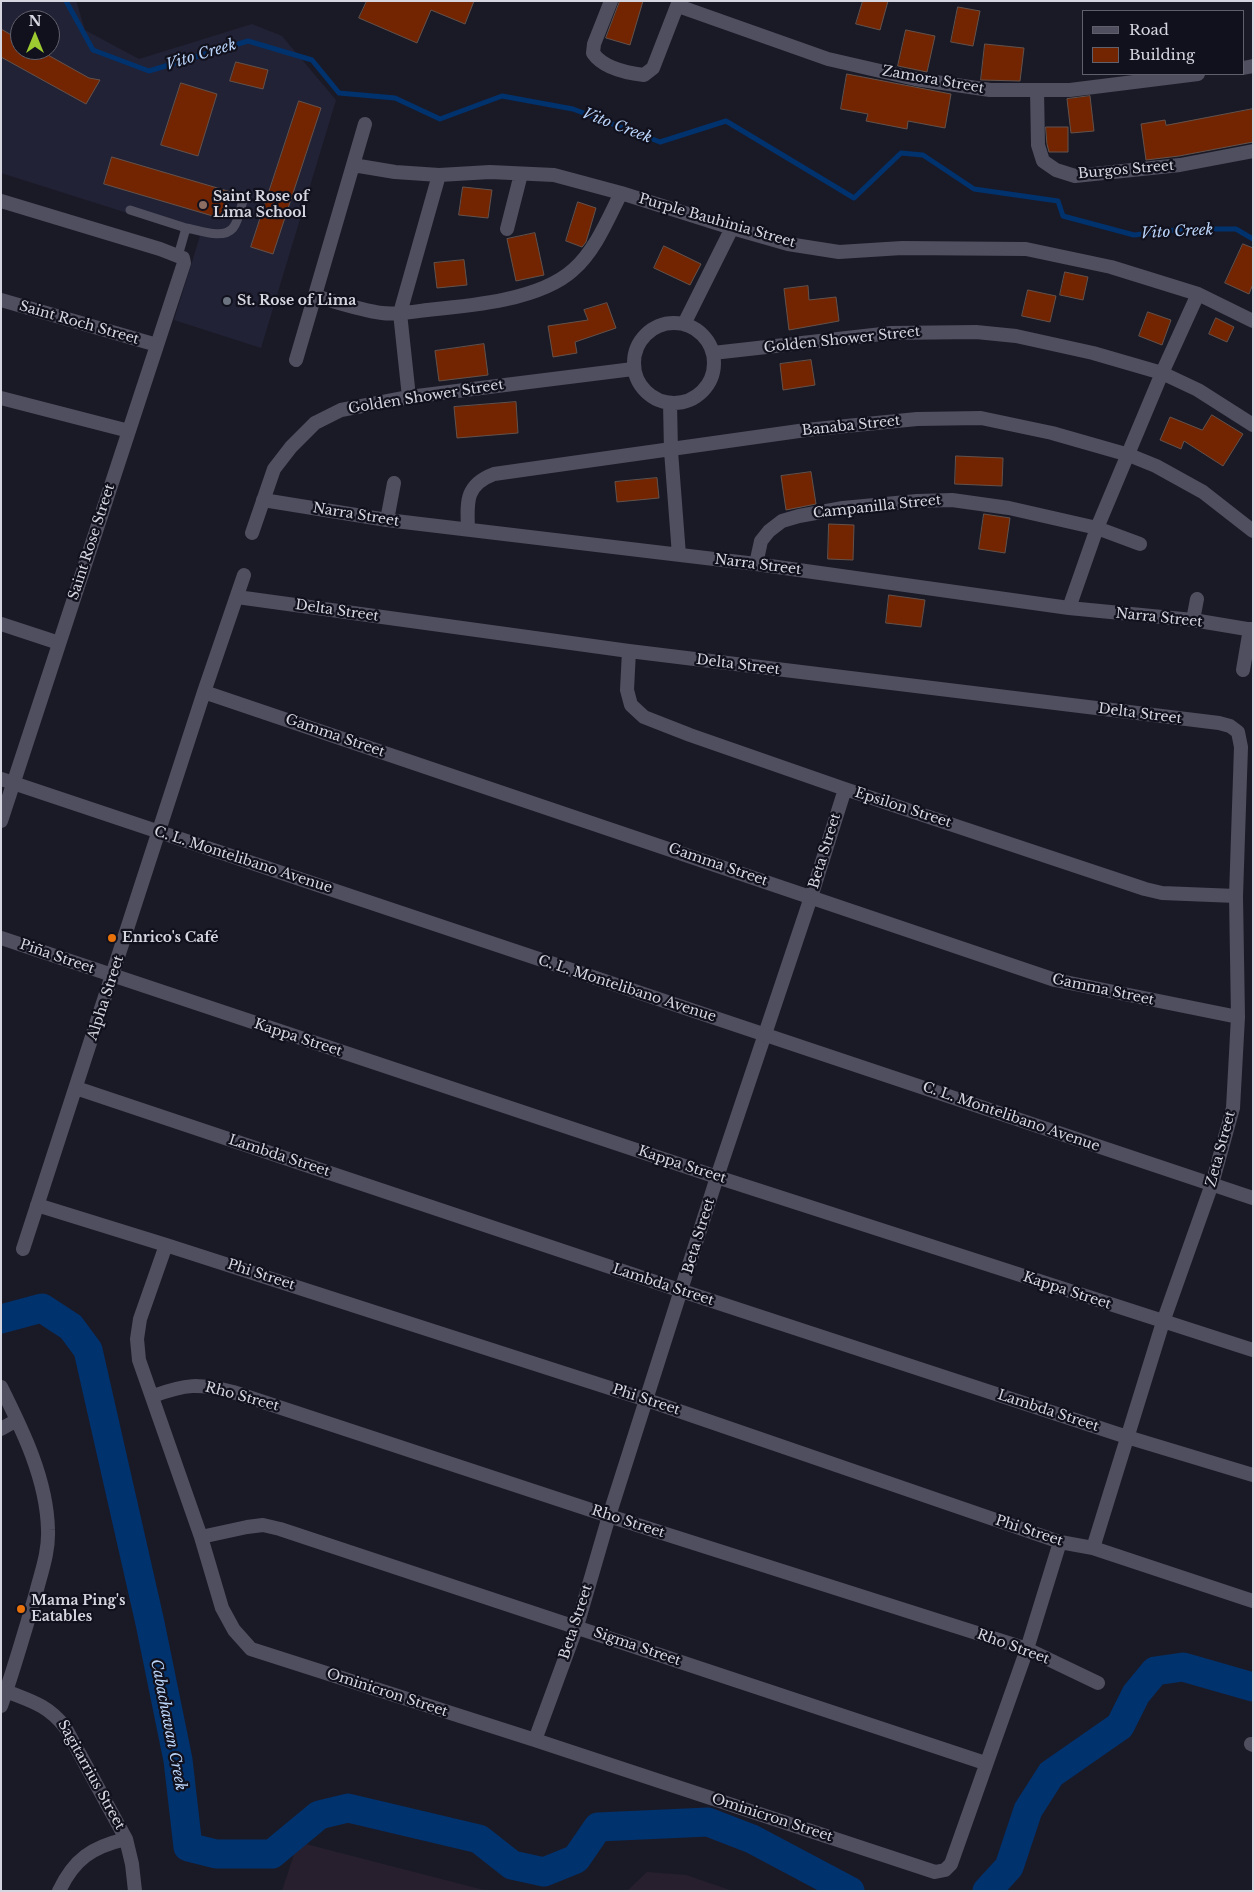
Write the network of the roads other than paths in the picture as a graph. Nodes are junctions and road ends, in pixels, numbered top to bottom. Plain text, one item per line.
1 (610, 1) edge
2 (678, 3) edge
3 (1190, 75) edge
4 (1037, 90) junction
5 (365, 124) dead end
6 (1253, 151) edge
7 (353, 165) junction
8 (521, 174) junction
9 (439, 175) junction
10 (621, 193) junction
11 (244, 197) dead end
12 (1, 201) edge
13 (130, 210) dead end
14 (186, 228) junction
15 (732, 228) junction
16 (507, 229) dead end
17 (181, 260) junction
18 (1198, 294) junction
19 (315, 296) junction
20 (1, 300) edge
21 (400, 313) junction
22 (1253, 321) edge
23 (684, 324) junction
24 (157, 345) junction
25 (713, 353) junction
26 (296, 360) dead end
27 (633, 369) junction
28 (1162, 373) junction
29 (409, 397) junction
30 (1, 398) edge
31 (670, 403) junction
32 (1253, 425) edge
33 (129, 431) junction
34 (671, 451) junction
35 (1129, 454) junction
36 (394, 483) dead end
37 (263, 500) junction
38 (387, 520) junction
39 (1097, 528) junction
40 (468, 529) junction
41 (1253, 531) edge
42 (252, 533) dead end
43 (1140, 544) dead end
44 (679, 555) junction
45 (756, 564) junction
46 (244, 575) dead end
47 (237, 597) junction
48 (1196, 599) dead end
49 (1069, 608) junction
50 (1193, 620) junction
51 (1, 624) edge
52 (1252, 630) edge
53 (59, 643) junction
54 (629, 651) junction
55 (1244, 670) dead end
56 (204, 692) junction
57 (1238, 732) joint
58 (7, 780) edge
59 (845, 788) junction
60 (1, 822) edge
61 (159, 833) junction
62 (1236, 896) junction
63 (811, 897) junction
64 (1, 938) edge
65 (113, 976) junction
66 (1238, 1017) junction
67 (764, 1034) junction
68 (76, 1088) junction
69 (717, 1177) junction
70 (1212, 1184) junction
71 (1253, 1198) edge
72 (37, 1205) junction
73 (166, 1245) junction
74 (23, 1249) dead end
75 (682, 1291) junction
76 (1163, 1322) junction
77 (1253, 1350) edge
78 (1, 1387) edge
79 (153, 1396) junction
80 (647, 1400) junction
81 (17, 1420) junction
82 (1, 1429) edge
83 (1127, 1437) junction
84 (1253, 1475) edge
85 (609, 1516) junction
86 (201, 1538) junction
87 (1060, 1542) junction
88 (1092, 1548) junction
89 (1253, 1601) edge
90 (576, 1626) junction
91 (1027, 1649) junction
92 (1098, 1683) dead end
93 (6, 1691) junction
94 (1, 1706) edge
95 (534, 1740) junction
96 (986, 1763) junction
97 (126, 1839) junction
98 (59, 1891) edge
99 (135, 1891) edge

1 - 2 street
2 - 4 street, Zamora Street
3 - 4 street, Zamora Street
4 - 6 street, Burgos Street
5 - 7 street
7 - 9 street, Purple Bauhinia Street
7 - 19 street
8 - 9 street, Purple Bauhinia Street
8 - 10 street, Purple Bauhinia Street
8 - 16 street
9 - 21 street
10 - 15 street, Purple Bauhinia Street
10 - 21 street
11 - 14 lane
12 - 17 street
13 - 14 lane
14 - 17 lane
15 - 18 street, Purple Bauhinia Street
15 - 23 street
17 - 24 street, Saint Rose Street
18 - 22 street, Purple Bauhinia Street
18 - 28 street
19 - 21 street
19 - 26 street
20 - 24 street, Saint Roch Street
21 - 29 street
23 - 25 street
23 - 27 street
24 - 33 street, Saint Rose Street
25 - 28 street, Golden Shower Street
25 - 31 street
27 - 29 street, Golden Shower Street
27 - 31 street
28 - 32 street, Golden Shower Street
28 - 35 street
29 - 37 street, Golden Shower Street
30 - 33 street
31 - 34 street
33 - 53 street, Saint Rose Street
34 - 35 street, Banaba Street
34 - 40 street, Banaba Street
34 - 44 street
35 - 39 street
35 - 41 street, Banaba Street
36 - 38 street
37 - 38 street, Narra Street
37 - 42 street
38 - 40 street, Narra Street
39 - 43 street, Campanilla Street
39 - 45 street, Campanilla Street
39 - 49 street
40 - 44 street, Narra Street
44 - 45 street, Narra Street
45 - 49 street, Narra Street
46 - 47 street, Alpha Street
47 - 54 street, Delta Street
47 - 56 street, Alpha Street
48 - 50 street
49 - 50 street, Narra Street
50 - 52 street, Narra Street
51 - 53 street
52 - 55 street
53 - 58 street, Saint Rose Street
54 - 57 street, Delta Street
54 - 59 street, Epsilon Street
56 - 61 street, Alpha Street
56 - 63 street, Gamma Street
57 - 62 street, Zeta Street
58 - 60 street, Saint Rose Street
58 - 61 street, C. L. Montelibano Avenue
59 - 62 street, Epsilon Street
59 - 63 street, Beta Street
61 - 65 street, Alpha Street
61 - 67 street, C. L. Montelibano Avenue
62 - 66 street, Zeta Street
63 - 66 street, Gamma Street
63 - 67 street, Beta Street
64 - 65 street, Piña Street
65 - 68 street, Alpha Street
65 - 69 street, Kappa Street
66 - 70 street, Zeta Street
67 - 69 street, Beta Street
67 - 70 street, C. L. Montelibano Avenue
68 - 72 street, Alpha Street
68 - 75 street, Lambda Street
69 - 75 street, Beta Street
69 - 76 street, Kappa Street
70 - 71 street, C. L. Montelibano Avenue
70 - 76 street, Zeta Street
72 - 73 street, Phi Street
72 - 74 street, Alpha Street
73 - 79 street, Ominicron Street
73 - 80 street, Phi Street
75 - 80 street, Beta Street
75 - 83 street, Lambda Street
76 - 77 street, Kappa Street
76 - 83 street, Zeta Street
78 - 81 street
79 - 85 street, Rho Street
79 - 86 street, Ominicron Street
80 - 85 street, Beta Street
80 - 87 street, Phi Street
81 - 82 street
81 - 93 street
83 - 84 street, Lambda Street
83 - 88 street, Zeta Street
85 - 90 street, Beta Street
85 - 91 street, Rho Street
86 - 90 street, Sigma Street
86 - 95 street, Ominicron Street
87 - 88 street, Phi Street
87 - 91 street
88 - 89 street, Phi Street
90 - 95 street, Beta Street
90 - 96 street, Sigma Street
91 - 92 street, Rho Street
91 - 96 street
93 - 94 street
93 - 97 street, Sagitarrius Street
95 - 96 street, Ominicron Street
97 - 98 street
97 - 99 street, Sagitarrius Street

